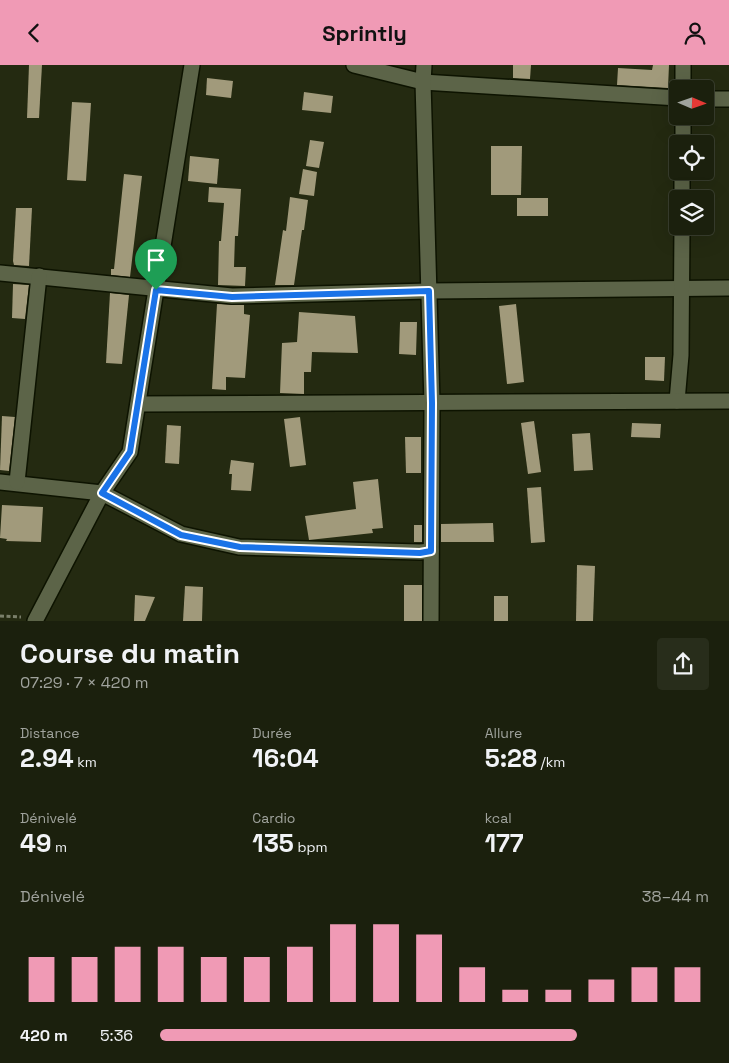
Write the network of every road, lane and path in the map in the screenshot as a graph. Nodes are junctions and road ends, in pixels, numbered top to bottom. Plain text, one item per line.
1 (192, 65) edge
2 (354, 65) edge
3 (424, 65) edge
4 (683, 65) edge
5 (683, 80) edge
6 (423, 82) junction
7 (669, 97) edge
8 (714, 99) edge
9 (729, 99) edge
10 (682, 235) edge
11 (0, 273) edge
12 (39, 276) junction
13 (681, 287) junction
14 (729, 288) edge
15 (156, 290) junction
16 (429, 291) junction
17 (677, 401) junction
18 (729, 401) edge
19 (138, 403) junction
20 (432, 403) junction
21 (0, 481) edge
22 (17, 482) junction
23 (102, 493) junction
24 (431, 551) junction
25 (41, 619) edge
26 (432, 621) edge

1 - 15 street
2 - 6 street
3 - 6 street
4 - 5 street
6 - 7 street
6 - 16 street
8 - 9 street
10 - 13 street
11 - 12 street
12 - 15 street
12 - 22 street
13 - 14 street
13 - 16 street
13 - 17 street
15 - 16 street
15 - 19 street
16 - 20 street
17 - 18 street
17 - 20 street
19 - 20 street
19 - 23 street
20 - 24 street
21 - 22 street
22 - 23 street
23 - 24 street
23 - 25 street
24 - 26 street

